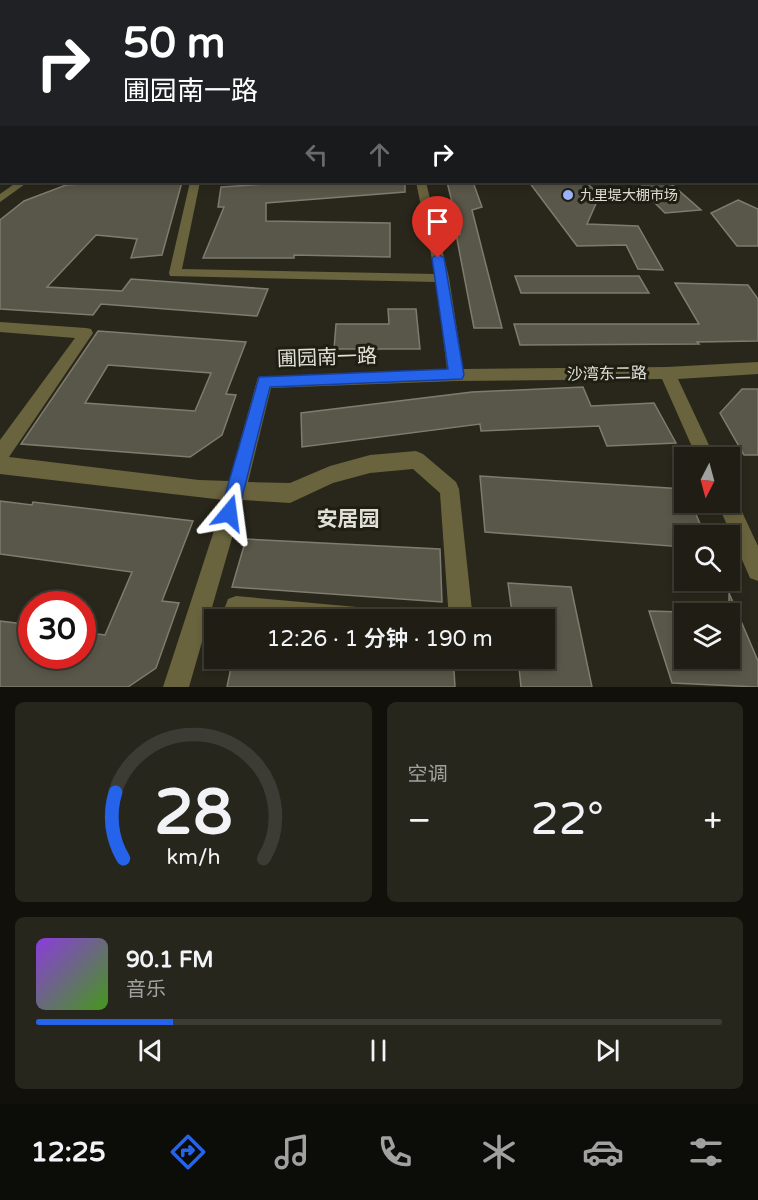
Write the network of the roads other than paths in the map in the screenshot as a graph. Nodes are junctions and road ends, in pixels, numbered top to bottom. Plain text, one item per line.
1 (22, 183) edge
2 (195, 183) edge
3 (421, 183) edge
4 (0, 199) edge
5 (442, 278) junction
6 (0, 327) edge
7 (758, 368) edge
8 (667, 373) junction
9 (456, 375) junction
10 (701, 447) edge
11 (0, 455) edge
12 (0, 465) edge
13 (236, 491) junction
14 (732, 513) edge
15 (758, 570) edge
16 (236, 607) dead end
17 (256, 609) edge
18 (460, 609) edge
19 (176, 687) edge

1 - 4 street
2 - 5 street
3 - 5 street
5 - 9 street
6 - 11 street
7 - 8 street, 沙湾东二路
8 - 9 street, 沙湾东二路
8 - 10 street
9 - 13 street, 圃园南一路
12 - 13 street
13 - 18 street
13 - 19 street, 圃园南一路
14 - 15 street
16 - 17 street

